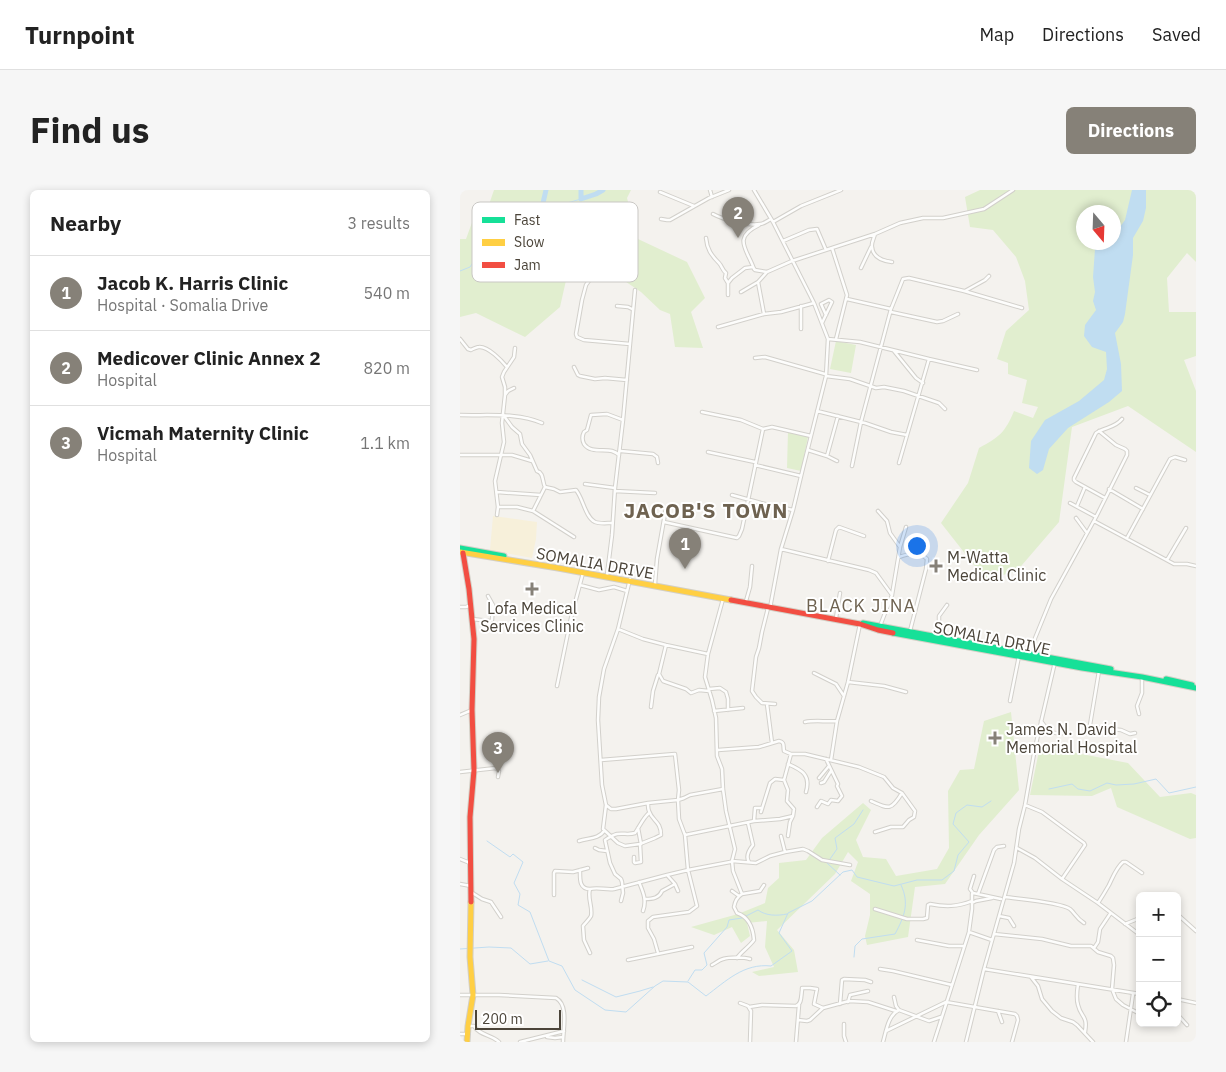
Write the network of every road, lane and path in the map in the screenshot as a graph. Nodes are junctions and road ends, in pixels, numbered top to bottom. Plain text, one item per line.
1 (710, 190) edge
2 (729, 190) edge
3 (754, 190) edge
4 (841, 190) edge
5 (1013, 190) edge
6 (660, 192) dead end
7 (712, 197) junction
8 (694, 206) junction
9 (713, 214) dead end
10 (662, 219) dead end
11 (772, 220) junction
12 (759, 225) junction
13 (874, 234) junction
14 (706, 238) dead end
15 (783, 241) junction
16 (872, 247) junction
17 (832, 248) junction
18 (826, 250) junction
19 (792, 261) junction
20 (892, 262) dead end
21 (861, 268) dead end
22 (755, 270) junction
23 (767, 272) junction
24 (989, 276) dead end
25 (588, 282) edge
26 (758, 282) junction
27 (728, 283) junction
28 (635, 290) dead end
29 (964, 291) junction
30 (740, 292) dead end
31 (728, 294) dead end
32 (847, 299) junction
33 (814, 303) junction
34 (616, 306) dead end
35 (801, 306) junction
36 (1022, 308) dead end
37 (632, 309) junction
38 (891, 310) junction
39 (764, 314) junction
40 (958, 314) dead end
41 (826, 315) junction
42 (822, 323) junction
43 (718, 327) dead end
44 (801, 329) dead end
45 (460, 339) edge
46 (828, 339) junction
47 (836, 340) junction
48 (630, 344) junction
49 (882, 347) junction
50 (515, 348) dead end
51 (894, 351) junction
52 (904, 353) junction
53 (755, 358) dead end
54 (929, 359) junction
55 (902, 361) junction
56 (507, 367) junction
57 (574, 367) dead end
58 (977, 370) dead end
59 (825, 375) junction
60 (627, 380) junction
61 (923, 383) junction
62 (871, 387) junction
63 (514, 388) dead end
64 (505, 395) junction
65 (918, 395) junction
66 (945, 409) dead end
67 (817, 411) junction
68 (702, 412) dead end
69 (460, 415) edge
70 (504, 416) junction
71 (838, 416) junction
72 (1122, 419) dead end
73 (623, 420) junction
74 (861, 422) junction
75 (542, 423) dead end
76 (762, 429) junction
77 (1099, 431) junction
78 (907, 435) junction
79 (811, 436) junction
80 (620, 450) junction
81 (808, 450) junction
82 (708, 452) dead end
83 (460, 454) edge
84 (501, 454) junction
85 (619, 455) junction
86 (827, 456) junction
87 (1185, 460) dead end
88 (532, 461) junction
89 (837, 461) dead end
90 (658, 463) dead end
91 (899, 463) dead end
92 (755, 464) junction
93 (852, 466) dead end
94 (801, 476) junction
95 (585, 484) dead end
96 (545, 487) junction
97 (1086, 487) junction
98 (1136, 488) dead end
99 (614, 489) junction
100 (1110, 489) junction
101 (497, 492) junction
102 (656, 493) dead end
103 (541, 495) junction
104 (732, 495) dead end
105 (1150, 496) junction
106 (1105, 498) junction
107 (748, 499) junction
108 (1070, 504) dead end
109 (1077, 506) junction
110 (498, 507) junction
111 (666, 508) dead end
112 (1143, 509) junction
113 (792, 510) junction
114 (533, 511) junction
115 (878, 511) dead end
116 (497, 515) dead end
117 (1096, 517) junction
118 (1076, 518) dead end
119 (1094, 521) junction
120 (664, 522) junction
121 (612, 523) junction
122 (906, 527) dead end
123 (1186, 528) dead end
124 (1087, 533) junction
125 (864, 536) dead end
126 (574, 537) dead end
127 (1127, 538) junction
128 (900, 547) junction
129 (781, 549) junction
130 (461, 551) edge
131 (899, 557) junction
132 (828, 560) junction
133 (1167, 560) junction
134 (752, 566) dead end
135 (1196, 566) edge
136 (583, 573) junction
137 (607, 575) junction
138 (630, 581) junction
139 (655, 584) junction
140 (580, 585) junction
141 (627, 591) junction
142 (840, 593) dead end
143 (892, 595) junction
144 (488, 596) dead end
145 (723, 599) junction
146 (746, 601) junction
147 (470, 605) junction
148 (947, 605) dead end
149 (460, 607) edge
150 (770, 607) junction
151 (836, 618) junction
152 (472, 619) junction
153 (860, 624) junction
154 (880, 626) junction
155 (618, 629) junction
156 (910, 631) junction
157 (939, 637) junction
158 (666, 646) junction
159 (708, 654) junction
160 (1029, 654) junction
161 (1019, 656) junction
162 (1055, 661) junction
163 (1100, 670) junction
164 (814, 673) dead end
165 (659, 674) junction
166 (1142, 677) junction
167 (848, 682) junction
168 (557, 686) dead end
169 (1196, 687) edge
170 (709, 690) junction
171 (906, 692) dead end
172 (844, 696) junction
173 (1010, 701) dead end
174 (767, 704) junction
175 (775, 704) dead end
176 (651, 707) dead end
177 (743, 708) dead end
178 (472, 710) junction
179 (728, 710) junction
180 (714, 711) junction
181 (1139, 714) dead end
182 (460, 715) edge
183 (837, 721) junction
184 (1042, 721) junction
185 (805, 722) dead end
186 (1135, 732) dead end
187 (1063, 733) dead end
188 (772, 743) junction
189 (718, 750) junction
190 (791, 754) junction
191 (826, 759) junction
192 (601, 760) junction
193 (831, 760) junction
194 (788, 764) junction
195 (829, 766) junction
196 (474, 770) junction
197 (831, 771) junction
198 (460, 772) edge
199 (498, 778) dead end
200 (819, 778) dead end
201 (784, 780) junction
202 (821, 783) dead end
203 (723, 789) junction
204 (806, 792) dead end
205 (902, 793) junction
206 (678, 800) junction
207 (870, 801) dead end
208 (648, 802) junction
209 (1025, 803) junction
210 (606, 805) junction
211 (817, 807) dead end
212 (762, 808) junction
213 (761, 812) dead end
214 (650, 813) junction
215 (793, 816) junction
216 (754, 822) junction
217 (748, 823) junction
218 (729, 826) junction
219 (638, 828) junction
220 (604, 831) junction
221 (875, 832) dead end
222 (685, 835) junction
223 (782, 836) dead end
224 (788, 836) dead end
225 (612, 837) junction
226 (580, 841) dead end
227 (640, 844) junction
228 (1004, 846) dead end
229 (1016, 847) junction
230 (595, 848) dead end
231 (607, 851) junction
232 (785, 852) junction
233 (634, 857) dead end
234 (460, 859) edge
235 (732, 861) junction
236 (749, 862) junction
237 (471, 863) junction
238 (850, 865) dead end
239 (588, 868) dead end
240 (580, 870) junction
241 (688, 870) junction
242 (1142, 873) dead end
243 (667, 875) junction
244 (974, 876) dead end
245 (1062, 879) junction
246 (639, 882) junction
247 (460, 884) edge
248 (675, 884) junction
249 (764, 884) dead end
250 (471, 886) junction
251 (622, 887) junction
252 (590, 889) junction
253 (678, 891) dead end
254 (732, 891) dead end
255 (471, 892) junction
256 (973, 892) junction
257 (742, 894) junction
258 (978, 894) junction
259 (554, 895) dead end
260 (738, 896) junction
261 (994, 897) junction
262 (1005, 897) junction
263 (645, 899) junction
264 (1000, 899) dead end
265 (621, 901) dead end
266 (972, 902) junction
267 (1098, 903) junction
268 (874, 909) dead end
269 (643, 911) dead end
270 (1110, 914) junction
271 (1000, 916) junction
272 (501, 917) dead end
273 (1181, 918) edge
274 (1136, 920) edge
275 (1084, 923) dead end
276 (1124, 924) junction
277 (1014, 926) dead end
278 (1196, 931) edge
279 (969, 932) junction
280 (1136, 932) edge
281 (994, 934) junction
282 (917, 940) dead end
283 (992, 940) junction
284 (964, 946) junction
285 (692, 947) dead end
286 (1094, 948) junction
287 (590, 953) dead end
288 (658, 953) junction
289 (737, 958) junction
290 (750, 959) dead end
291 (628, 960) dead end
292 (712, 965) dead end
293 (880, 969) dead end
294 (984, 969) junction
295 (1031, 976) junction
296 (871, 982) dead end
297 (1078, 984) junction
298 (952, 985) junction
299 (1112, 989) junction
300 (868, 991) dead end
301 (1133, 994) joint
302 (460, 995) edge
303 (472, 995) junction
304 (894, 997) dead end
305 (1181, 1000) edge
306 (848, 1002) junction
307 (946, 1002) junction
308 (740, 1003) dead end
309 (1196, 1003) edge
310 (840, 1004) junction
311 (799, 1005) junction
312 (749, 1007) junction
313 (823, 1008) junction
314 (975, 1008) junction
315 (898, 1010) junction
316 (1131, 1010) junction
317 (998, 1011) junction
318 (1136, 1012) edge
319 (916, 1016) junction
320 (941, 1017) junction
321 (1181, 1018) edge
322 (798, 1020) junction
323 (1002, 1022) dead end
324 (844, 1024) dead end
325 (1187, 1025) dead end
326 (468, 1026) junction
327 (564, 1031) junction
328 (886, 1031) junction
329 (1085, 1033) junction
330 (460, 1034) edge
331 (468, 1034) junction
332 (542, 1037) junction
333 (563, 1037) junction
334 (467, 1042) edge
335 (499, 1042) edge
336 (520, 1042) edge
337 (563, 1042) edge
338 (750, 1042) edge
339 (796, 1042) edge
340 (846, 1042) edge
341 (883, 1042) edge
342 (934, 1042) edge
343 (966, 1042) edge
344 (1012, 1042) edge
345 (1093, 1042) edge
346 (1126, 1042) edge

1 - 7 street
2 - 7 street
3 - 11 street
4 - 11 street
5 - 13 street
6 - 8 street
7 - 8 street
8 - 10 street
9 - 12 street
11 - 12 street
11 - 15 street
12 - 22 street
13 - 16 street
13 - 17 street
14 - 27 street
15 - 18 street
15 - 19 street
16 - 20 street
16 - 21 street
17 - 18 street
17 - 32 street
18 - 19 street
19 - 23 street
19 - 33 street
22 - 23 street
22 - 27 street
23 - 26 street
24 - 29 street
25 - 48 street
26 - 30 street
26 - 39 street
27 - 31 street
28 - 37 street
29 - 36 street
29 - 38 street
32 - 38 street
32 - 47 street
33 - 35 street
33 - 42 street
34 - 37 street
35 - 39 street
35 - 44 street
37 - 48 street
38 - 40 street
38 - 49 street
39 - 43 street
41 - 41 street
41 - 42 street
42 - 46 street
45 - 56 street
46 - 47 street
46 - 59 street
47 - 49 street
48 - 60 street
49 - 51 street
49 - 62 street
50 - 56 street
51 - 52 street
51 - 55 street
52 - 54 street
52 - 55 street
53 - 59 street
54 - 58 street
54 - 61 street
55 - 61 street
56 - 64 street
57 - 60 street
59 - 62 street
59 - 67 street
60 - 73 street
61 - 65 street
62 - 65 street
62 - 74 street
63 - 64 street
64 - 70 street
65 - 66 street
65 - 78 street
67 - 71 street
67 - 79 street
68 - 76 street
69 - 70 street
70 - 75 street
70 - 84 street
70 - 88 street
71 - 74 street
71 - 86 street
72 - 77 street
73 - 80 street
73 - 85 street
74 - 78 street
74 - 93 street
76 - 79 street
76 - 92 street
77 - 97 street
77 - 100 street
78 - 91 street
79 - 81 street
80 - 85 street
80 - 90 street
81 - 86 street
81 - 94 street
82 - 92 street
83 - 84 street
84 - 88 street
84 - 101 street
85 - 99 street
86 - 89 street
87 - 105 street
88 - 96 street
92 - 94 street
92 - 107 street
94 - 113 street
95 - 99 street
96 - 103 street
96 - 121 street
97 - 106 street
97 - 109 street
98 - 105 street
99 - 102 street
99 - 121 street
100 - 106 street
100 - 112 street
101 - 103 street
101 - 110 street
103 - 114 street
104 - 107 street
105 - 112 street
106 - 117 street
107 - 113 street
107 - 120 street
108 - 109 street
109 - 117 street
110 - 114 street
110 - 116 street
111 - 120 street
112 - 127 street
113 - 129 street
114 - 126 street
115 - 128 street
117 - 119 street
118 - 124 street
119 - 124 street
119 - 127 street
120 - 139 street
121 - 137 street
122 - 128 street
123 - 133 street
124 - 160 street
125 - 132 street
127 - 133 street
128 - 131 street
129 - 132 street
129 - 150 street
130 - 136 main road, SOMALIA DRIVE
130 - 137 main road, SOMALIA DRIVE
130 - 147 main road
131 - 143 street
131 - 156 street
132 - 143 street
133 - 135 street
134 - 146 street
136 - 138 main road, SOMALIA DRIVE
136 - 140 street
137 - 138 main road, SOMALIA DRIVE
138 - 139 main road, SOMALIA DRIVE
138 - 141 street
138 - 145 main road, SOMALIA DRIVE
139 - 146 main road, SOMALIA DRIVE
140 - 141 street
140 - 168 street
141 - 155 street
142 - 151 street
143 - 154 street
144 - 152 street
145 - 150 main road, SOMALIA DRIVE
145 - 159 street
146 - 150 main road, SOMALIA DRIVE
147 - 149 street
147 - 152 main road
148 - 157 street
150 - 151 main road, SOMALIA DRIVE
150 - 153 main road, SOMALIA DRIVE
150 - 174 street
151 - 154 main road, SOMALIA DRIVE
152 - 178 main road
153 - 161 main road, SOMALIA DRIVE
153 - 167 street
154 - 156 main road, SOMALIA DRIVE
155 - 158 street
155 - 192 street
156 - 157 main road, SOMALIA DRIVE
157 - 160 main road, SOMALIA DRIVE
158 - 159 street
158 - 165 street
159 - 170 street
160 - 162 main road, SOMALIA DRIVE
161 - 162 main road, SOMALIA DRIVE
161 - 173 street
162 - 163 main road, SOMALIA DRIVE
162 - 169 main road, SOMALIA DRIVE
162 - 184 street
163 - 166 main road, SOMALIA DRIVE
163 - 186 street
164 - 172 street
165 - 170 street
165 - 176 street
166 - 169 main road, SOMALIA DRIVE
166 - 181 street
167 - 171 street
167 - 172 street
170 - 179 street
170 - 180 street
172 - 183 street
174 - 175 street
174 - 188 street
177 - 179 street
178 - 182 street
178 - 196 main road
179 - 180 street
180 - 189 street
183 - 185 street
183 - 193 street
184 - 187 street
184 - 209 street
188 - 189 street
188 - 190 street
189 - 203 street
190 - 191 street
190 - 194 street
191 - 193 street
191 - 195 street
192 - 206 street
192 - 210 street
193 - 205 street
194 - 201 street
194 - 204 street
195 - 197 street
195 - 200 street
196 - 198 street
196 - 199 street
196 - 237 main road
197 - 202 street
197 - 211 street
201 - 212 street
201 - 215 street
203 - 206 street
203 - 218 street
205 - 207 street
205 - 221 street
206 - 208 street
206 - 222 street
208 - 210 street
208 - 214 street
209 - 229 street
209 - 245 street
210 - 220 street
212 - 213 street
212 - 216 street
214 - 219 street
214 - 227 street
215 - 216 street
215 - 224 street
216 - 217 street
217 - 218 street
217 - 236 street
218 - 222 street
218 - 235 street
219 - 225 street
219 - 227 street
220 - 225 street
220 - 226 street
222 - 241 street
223 - 232 street
225 - 227 street
225 - 231 street
227 - 233 street
228 - 258 street
229 - 245 street
229 - 262 street
230 - 231 street
231 - 251 street
232 - 236 street
232 - 238 street
234 - 237 street
235 - 236 street
235 - 241 street
235 - 257 street
237 - 250 main road
239 - 240 street
240 - 252 street
240 - 259 street
241 - 243 street
241 - 288 street
242 - 267 street
243 - 246 street
243 - 248 street
244 - 256 street
245 - 267 street
246 - 251 street
246 - 263 street
247 - 250 street
248 - 253 street
248 - 263 street
249 - 257 street
250 - 255 main road
251 - 252 street
251 - 265 street
252 - 287 street
254 - 260 street
255 - 272 street
255 - 303 main road
256 - 258 street
256 - 266 street
257 - 260 street
258 - 261 street
260 - 289 street
261 - 264 street
261 - 266 street
262 - 271 street
262 - 275 street
263 - 269 street
266 - 268 street
266 - 279 street
267 - 270 street
270 - 276 street
270 - 286 street
271 - 277 street
271 - 281 street
273 - 278 street
274 - 276 street
276 - 280 street
279 - 283 street
279 - 284 street
281 - 283 street
281 - 286 street
282 - 284 street
283 - 294 street
284 - 298 street
285 - 288 street
286 - 299 street
288 - 291 street
289 - 290 street
289 - 292 street
293 - 298 street
294 - 295 street
294 - 314 street
295 - 297 street
295 - 329 street
296 - 310 street
297 - 299 street
297 - 329 street
298 - 307 street
299 - 301 street
299 - 316 street
300 - 306 street
301 - 316 street
302 - 303 street
303 - 326 main road
303 - 327 street
304 - 315 street
305 - 309 street
306 - 310 street
306 - 315 street
307 - 314 street
307 - 319 street
307 - 320 street
308 - 312 street
310 - 313 street
311 - 312 street
311 - 313 street
311 - 322 street
312 - 338 street
313 - 322 street
314 - 317 street
314 - 343 street
315 - 319 street
315 - 328 street
316 - 318 street
316 - 346 street
317 - 323 street
317 - 344 street
319 - 320 street
319 - 328 street
320 - 342 street
321 - 325 street
322 - 339 street
324 - 340 street
326 - 331 main road
326 - 335 street
327 - 332 street
327 - 333 street
328 - 341 street
329 - 345 street
330 - 331 street
331 - 334 main road
332 - 333 street
332 - 336 street
333 - 337 street

